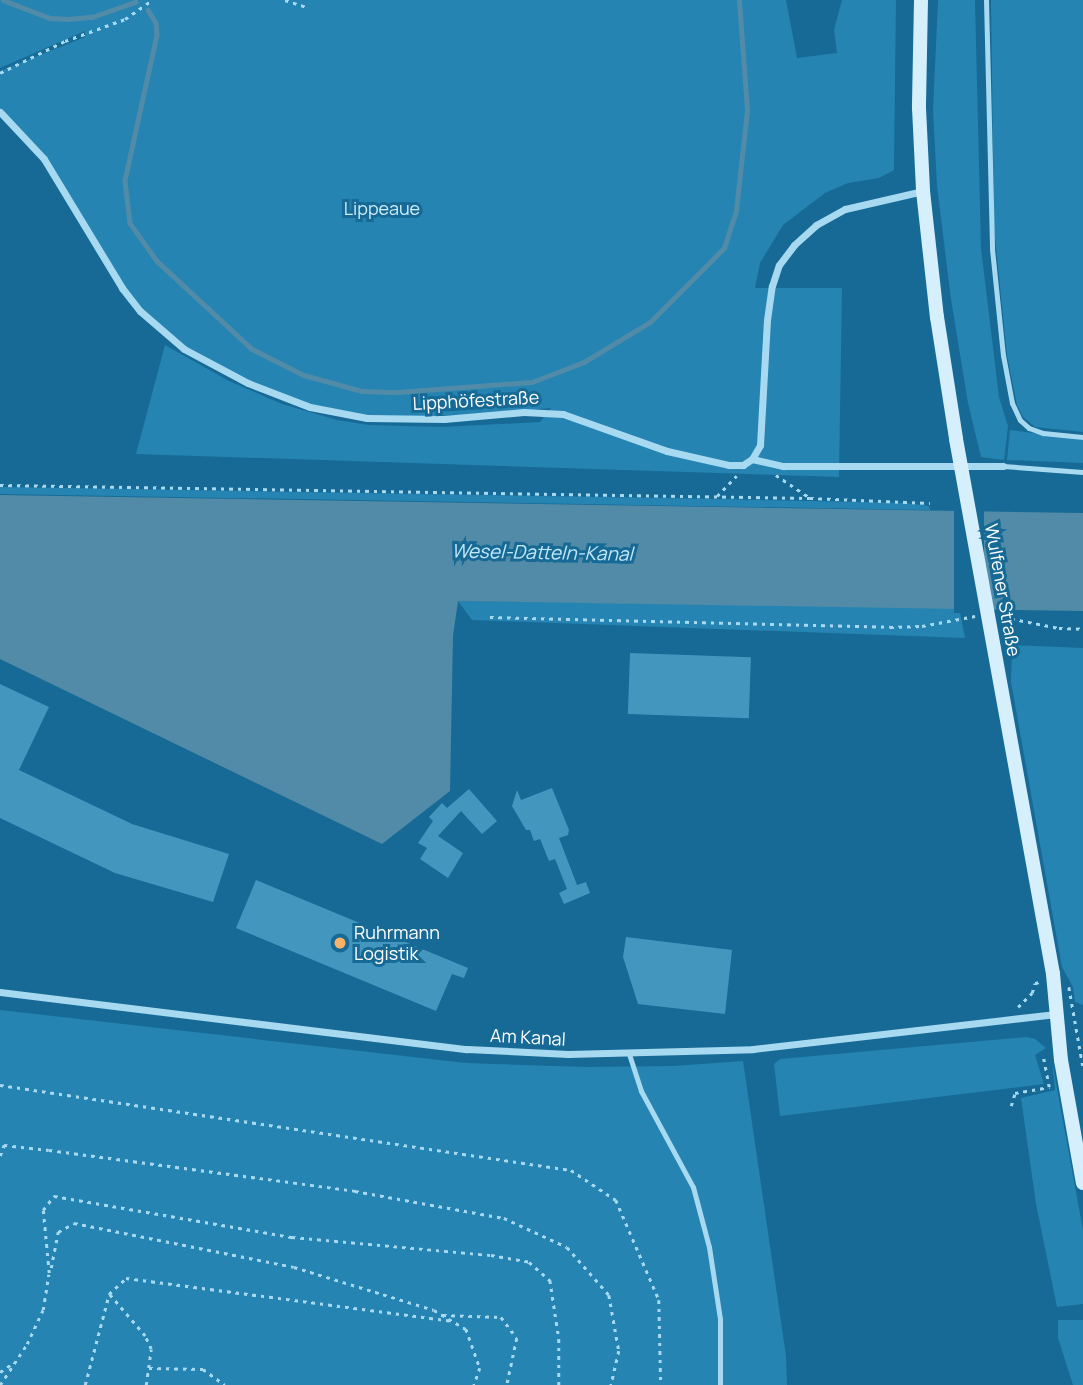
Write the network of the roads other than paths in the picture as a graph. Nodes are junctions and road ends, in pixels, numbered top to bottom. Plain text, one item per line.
1 (921, 0) edge
2 (986, 0) edge
3 (0, 112) edge
4 (923, 191) junction
5 (1083, 437) edge
6 (752, 459) junction
7 (1003, 466) joint
8 (1083, 472) edge
9 (0, 992) edge
10 (1056, 1014) junction
11 (629, 1054) junction
12 (1083, 1182) edge
13 (720, 1385) edge

1 - 4 main road, Wulfener Straße
2 - 5 lane
3 - 6 street, Lipphöfestraße
4 - 6 street
4 - 10 main road, Wulfener Straße
6 - 7 street, Lipphöfestraße
7 - 8 lane
9 - 11 street, Am Kanal
10 - 11 street, Am Kanal
10 - 12 main road, Wulfener Straße
11 - 13 lane

